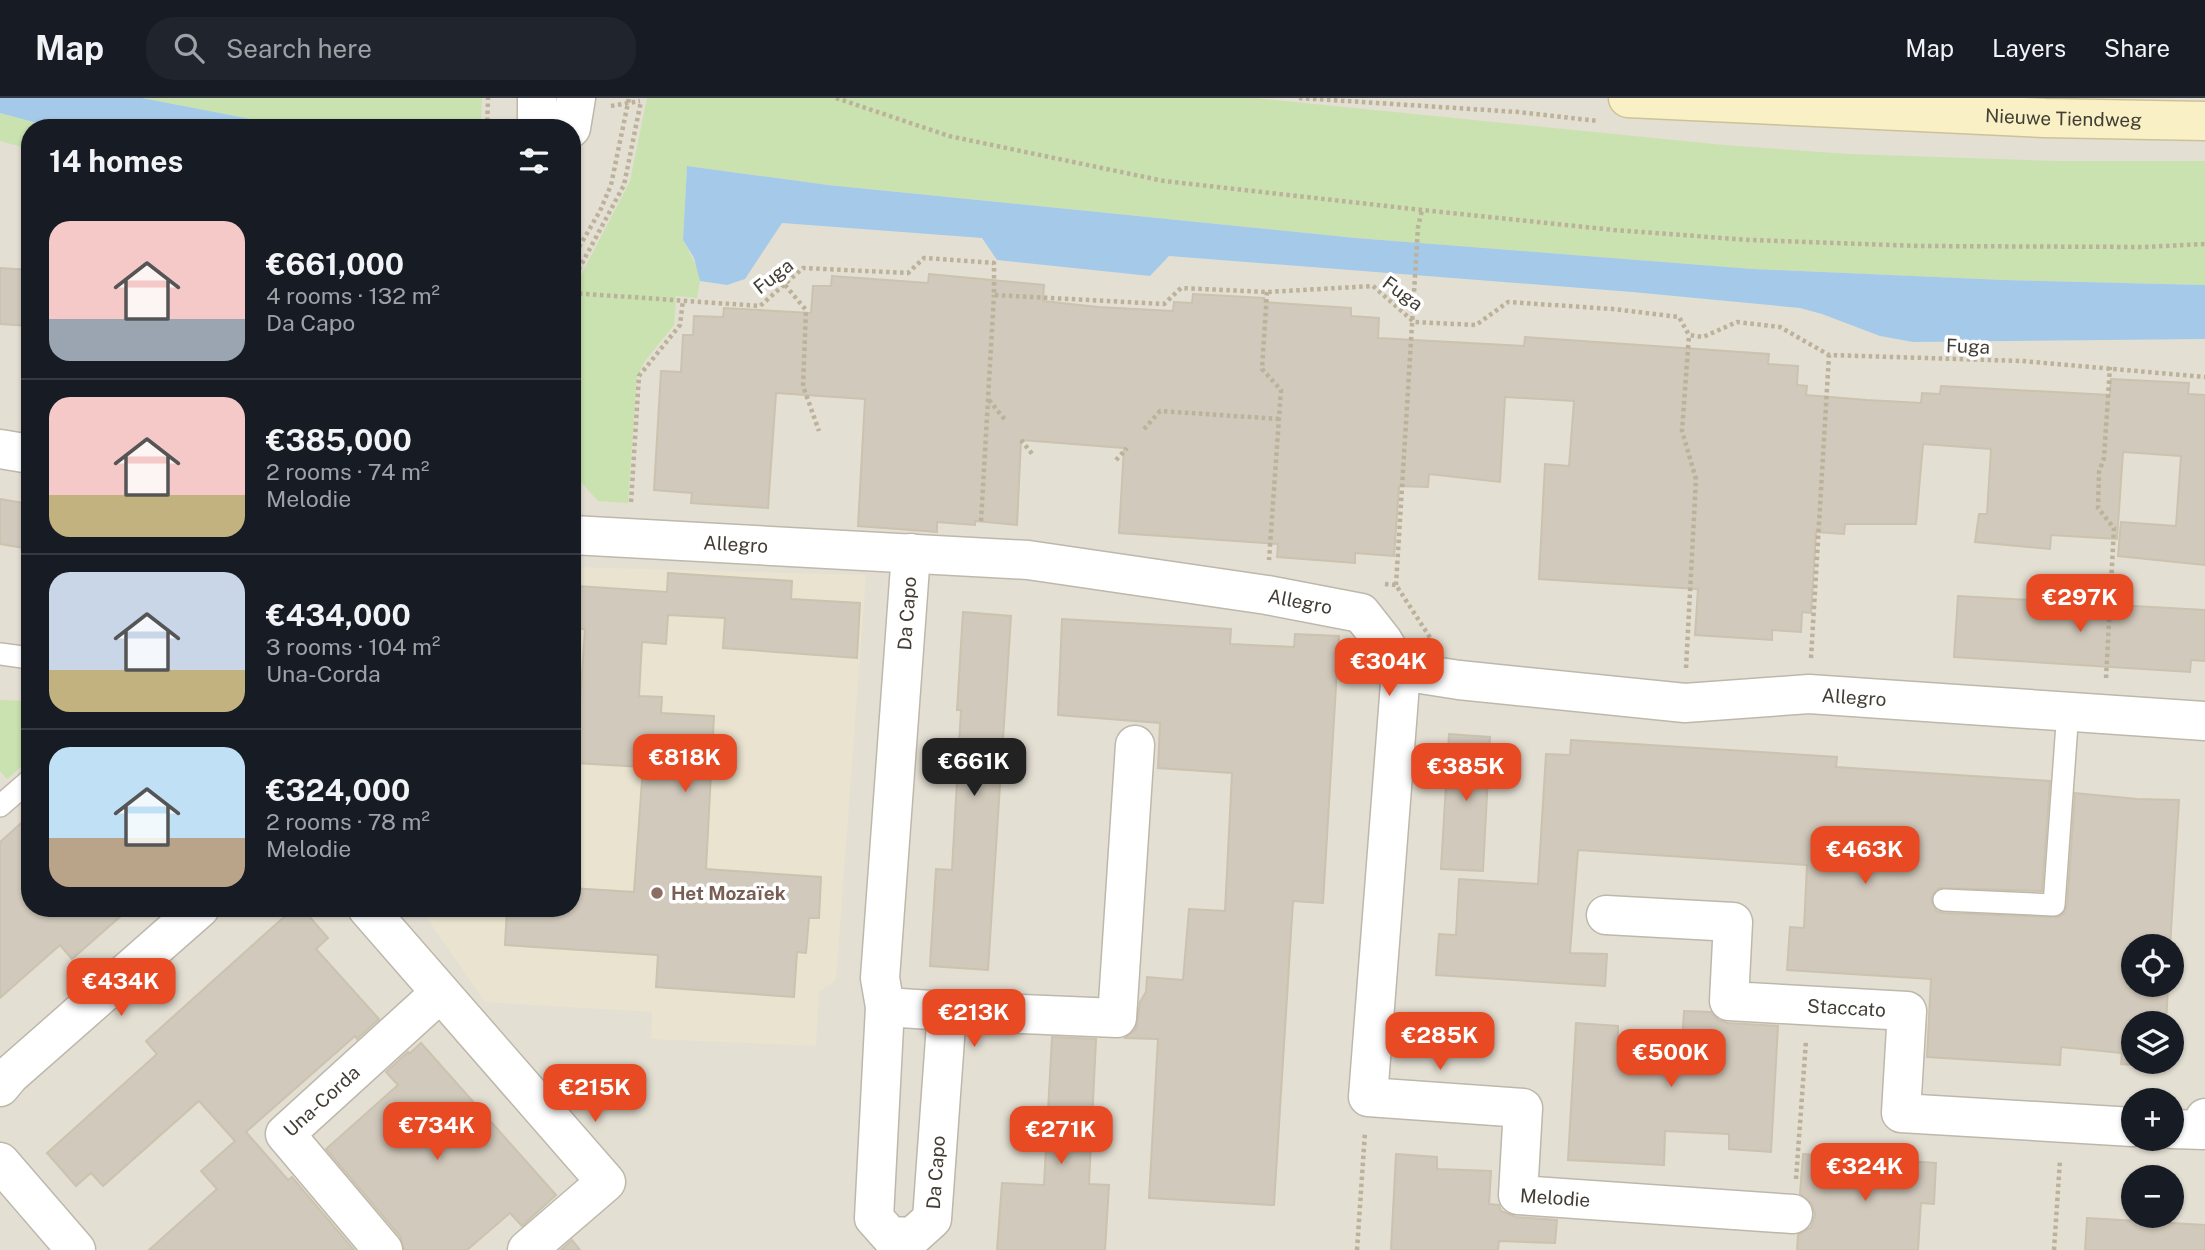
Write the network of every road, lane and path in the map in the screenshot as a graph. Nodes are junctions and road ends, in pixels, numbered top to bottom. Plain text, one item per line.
1 (488, 98) edge
2 (537, 98) edge
3 (576, 98) edge
4 (629, 98) edge
5 (836, 98) edge
6 (1628, 98) edge
7 (641, 101) dead end
8 (487, 119) edge
9 (537, 119) edge
10 (572, 119) edge
11 (2205, 121) edge
12 (1422, 210) junction
13 (581, 244) edge
14 (2205, 244) edge
15 (581, 265) edge
16 (785, 285) junction
17 (1267, 292) junction
18 (581, 294) edge
19 (994, 295) junction
20 (683, 300) junction
21 (1414, 321) junction
22 (1689, 335) junction
23 (1829, 355) junction
24 (2110, 368) junction
25 (2205, 377) edge
26 (988, 398) junction
27 (1280, 419) junction
28 (1006, 421) dead end
29 (1144, 429) dead end
30 (819, 431) dead end
31 (1021, 440) dead end
32 (1127, 448) dead end
33 (0, 449) edge
34 (21, 452) edge
35 (1033, 455) dead end
36 (1116, 460) dead end
37 (581, 535) edge
38 (628, 538) junction
39 (911, 553) junction
40 (979, 557) junction
41 (1396, 585) dead end
42 (1267, 595) junction
43 (0, 654) edge
44 (21, 657) edge
45 (1401, 671) junction
46 (1809, 694) junction
47 (1685, 703) junction
48 (2086, 711) junction
49 (2205, 721) edge
50 (1135, 745) dead end
51 (21, 788) edge
52 (0, 806) edge
53 (1944, 901) dead end
54 (1606, 915) dead end
55 (190, 917) edge
56 (375, 917) edge
57 (440, 993) junction
58 (1809, 1005) junction
59 (885, 1007) junction
60 (947, 1011) junction
61 (0, 1087) edge
62 (1368, 1097) junction
63 (2205, 1118) edge
64 (2062, 1123) junction
65 (2121, 1125) edge
66 (2184, 1129) edge
67 (4, 1175) edge
68 (1793, 1214) joint
69 (76, 1250) edge
70 (383, 1250) edge
71 (527, 1250) edge
72 (1357, 1250) edge
73 (2054, 1250) edge

1 - 8 path
2 - 9 street
3 - 10 street
4 - 13 path
5 - 12 path
6 - 11 street, Nieuwe Tiendweg
7 - 15 path
12 - 14 path
12 - 21 path
16 - 19 path, Fuga
16 - 20 path, Fuga
16 - 30 path
17 - 19 path, Fuga
17 - 21 path, Fuga
17 - 27 path
18 - 20 path, Fuga
19 - 26 path
20 - 38 path
21 - 22 path, Fuga
21 - 41 path
22 - 23 path, Fuga
22 - 47 path
23 - 24 path, Fuga
23 - 46 path
24 - 25 path, Fuga
24 - 48 path
26 - 28 path
26 - 40 path
27 - 29 path
27 - 42 path
31 - 35 path
32 - 36 path
33 - 34 street
37 - 38 street, Allegro
38 - 39 street, Allegro
39 - 40 street, Allegro
39 - 59 street, Da Capo
40 - 42 street, Allegro
42 - 45 street, Allegro
43 - 44 lane
45 - 47 street, Allegro
45 - 62 street
46 - 47 street, Allegro
46 - 48 street, Allegro
48 - 49 street, Allegro
48 - 53 lane
50 - 60 street
51 - 52 lane
54 - 58 street, Staccato
55 - 61 street
56 - 57 street
57 - 70 street, Una-Corda
57 - 71 street
58 - 64 street, Staccato
58 - 68 path
59 - 60 street
59 - 60 street, Da Capo
62 - 68 street, Melodie
62 - 72 path
63 - 66 street
64 - 65 street, Staccato
64 - 73 path
67 - 69 street

